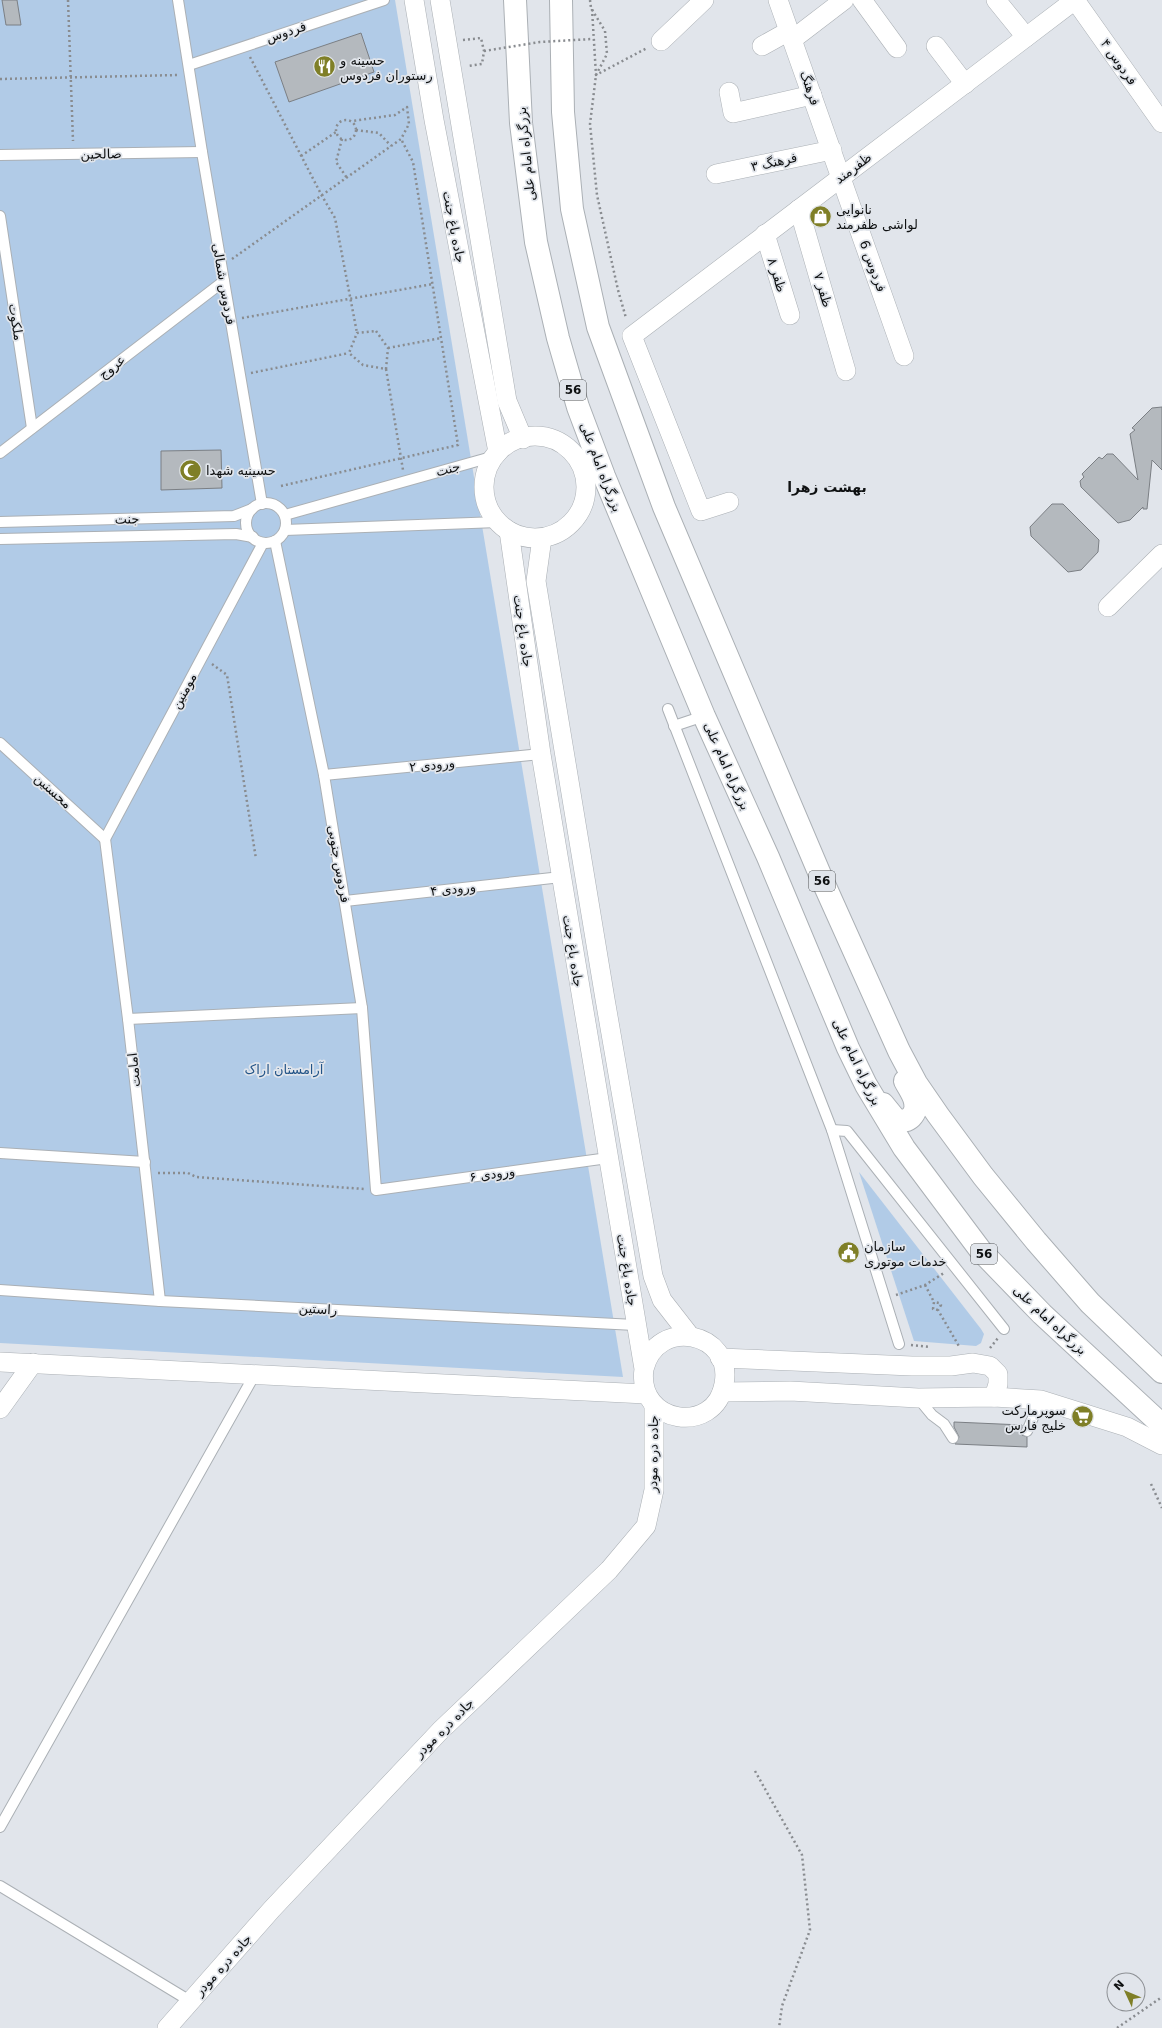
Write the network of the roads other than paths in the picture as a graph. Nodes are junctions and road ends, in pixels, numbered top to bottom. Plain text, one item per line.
1 (178, 0) edge
2 (384, 0) edge
3 (414, 0) edge
4 (440, 0) edge
5 (515, 0) edge
6 (561, 0) edge
7 (704, 0) edge
8 (778, 0) edge
9 (844, 0) edge
10 (862, 0) edge
11 (996, 0) edge
12 (1075, 0) edge
13 (791, 35) junction
14 (1026, 37) junction
15 (661, 41) road end
16 (762, 46) dead end
17 (936, 46) dead end
18 (897, 48) dead end
19 (189, 70) junction
20 (965, 84) junction
21 (729, 92) dead end
22 (812, 95) junction
23 (1162, 123) edge
24 (832, 150) junction
25 (202, 152) junction
26 (0, 156) edge
27 (716, 174) dead end
28 (841, 177) junction
29 (799, 209) junction
30 (0, 216) edge
31 (765, 234) junction
32 (224, 281) junction
33 (790, 315) dead end
34 (904, 356) dead end
35 (846, 372) dead end
36 (32, 428) junction
37 (523, 439) junction
38 (0, 453) edge
39 (497, 454) junction
40 (728, 502) dead end
41 (262, 504) junction
42 (252, 509) junction
43 (285, 515) junction
44 (0, 522) edge
45 (504, 527) junction
46 (285, 530) junction
47 (253, 538) junction
48 (542, 538) junction
49 (0, 540) edge
50 (275, 541) junction
51 (263, 543) junction
52 (1162, 554) edge
53 (1108, 607) dead end
54 (668, 709) dead end
55 (704, 716) junction
56 (674, 726) junction
57 (0, 743) edge
58 (541, 754) junction
59 (324, 775) junction
60 (106, 839) junction
61 (561, 877) junction
62 (345, 901) junction
63 (605, 999) junction
64 (581, 1002) junction
65 (362, 1008) junction
66 (128, 1019) junction
67 (888, 1029) junction
68 (848, 1048) junction
69 (832, 1130) junction
70 (0, 1153) edge
71 (608, 1158) junction
72 (145, 1162) junction
73 (376, 1190) joint
74 (0, 1290) edge
75 (160, 1301) junction
76 (635, 1325) junction
77 (1004, 1329) dead end
78 (690, 1336) junction
79 (899, 1344) dead end
80 (720, 1358) junction
81 (0, 1362) edge
82 (32, 1364) junction
83 (644, 1370) junction
84 (1162, 1372) edge
85 (255, 1374) junction
86 (722, 1392) junction
87 (994, 1397) junction
88 (918, 1398) junction
89 (650, 1400) junction
90 (1041, 1400) junction
91 (0, 1409) edge
92 (1162, 1425) edge
93 (1027, 1431) dead end
94 (953, 1438) dead end
95 (1162, 1445) edge
96 (0, 1827) edge
97 (0, 1886) edge
98 (190, 2002) junction
99 (167, 2028) edge

1 - 19 lane, فردوس شمالی
2 - 19 lane, فردوس
3 - 39 street, جاده باغ جنت
4 - 37 street, جاده باغ جنت
5 - 55 highway, بزرگراه امام علی / 56
6 - 67 highway, 56
7 - 15 street
8 - 13 street, فرهنگ
9 - 13 street
10 - 18 street
11 - 14 street
12 - 14 street, ظفرمند
12 - 23 street, فردوس ۴
13 - 16 street
13 - 22 street, فرهنگ
14 - 20 street, ظفرمند
17 - 20 street
19 - 25 lane, فردوس شمالی
20 - 28 street, ظفرمند
21 - 22 street
22 - 24 street, فرهنگ
24 - 27 street, فرهنگ ۳
24 - 28 street, فرهنگ
25 - 26 lane, صالحین
25 - 32 lane, فردوس شمالی
28 - 29 street, ظفرمند
28 - 34 street, فردوس 6
29 - 31 street, ظفرمند
29 - 35 street, ظفر ۷
30 - 36 lane, ملکوت
31 - 33 street, ظفر ۸
31 - 40 street, ظفرمند
32 - 36 lane, عروج
32 - 41 lane, فردوس شمالی
36 - 38 lane, عروج
37 - 39 street
37 - 48 street
39 - 43 lane, جنت
39 - 45 street
41 - 42 lane
41 - 43 lane
42 - 44 lane, جنت
42 - 47 lane
43 - 46 lane
45 - 46 lane
45 - 48 street
45 - 58 street, جاده باغ جنت
46 - 50 lane
47 - 49 lane
47 - 51 lane
48 - 63 street, جاده باغ جنت
50 - 51 lane
50 - 59 lane, فردوس جنوبی
51 - 60 lane, مومنین
52 - 53 street
54 - 56 lane
55 - 56 lane
55 - 68 highway, بزرگراه امام علی / 56
56 - 69 lane
57 - 60 lane, محسنین
58 - 59 lane, ورودی ۲
58 - 61 street, جاده باغ جنت
59 - 62 lane, فردوس جنوبی
60 - 66 lane, امامت
61 - 62 lane, ورودی ۴
61 - 64 street, جاده باغ جنت
62 - 65 lane, فردوس جنوبی
63 - 64 street
63 - 78 street, جاده باغ جنت
64 - 71 street, جاده باغ جنت
65 - 66 lane
65 - 73 lane, فردوس جنوبی
66 - 72 lane, امامت
67 - 68 highway
67 - 84 highway, 56
68 - 92 highway, بزرگراه امام علی / 56
69 - 77 lane
69 - 79 lane
70 - 72 lane
71 - 73 lane, ورودی ۶
71 - 76 street, جاده باغ جنت
72 - 75 lane, امامت
74 - 75 lane, راستین
75 - 76 lane, راستین
76 - 83 street, جاده باغ جنت
78 - 80 street
78 - 83 street
80 - 86 street
80 - 87 street
81 - 82 street
82 - 85 street
82 - 91 street
83 - 89 street
85 - 89 street
85 - 96 lane
86 - 88 street
86 - 89 street
87 - 88 street
87 - 90 street
88 - 94 lane
89 - 98 street, جاده دره مودر
90 - 93 lane
90 - 95 street
97 - 98 lane
98 - 99 street, جاده دره مودر

